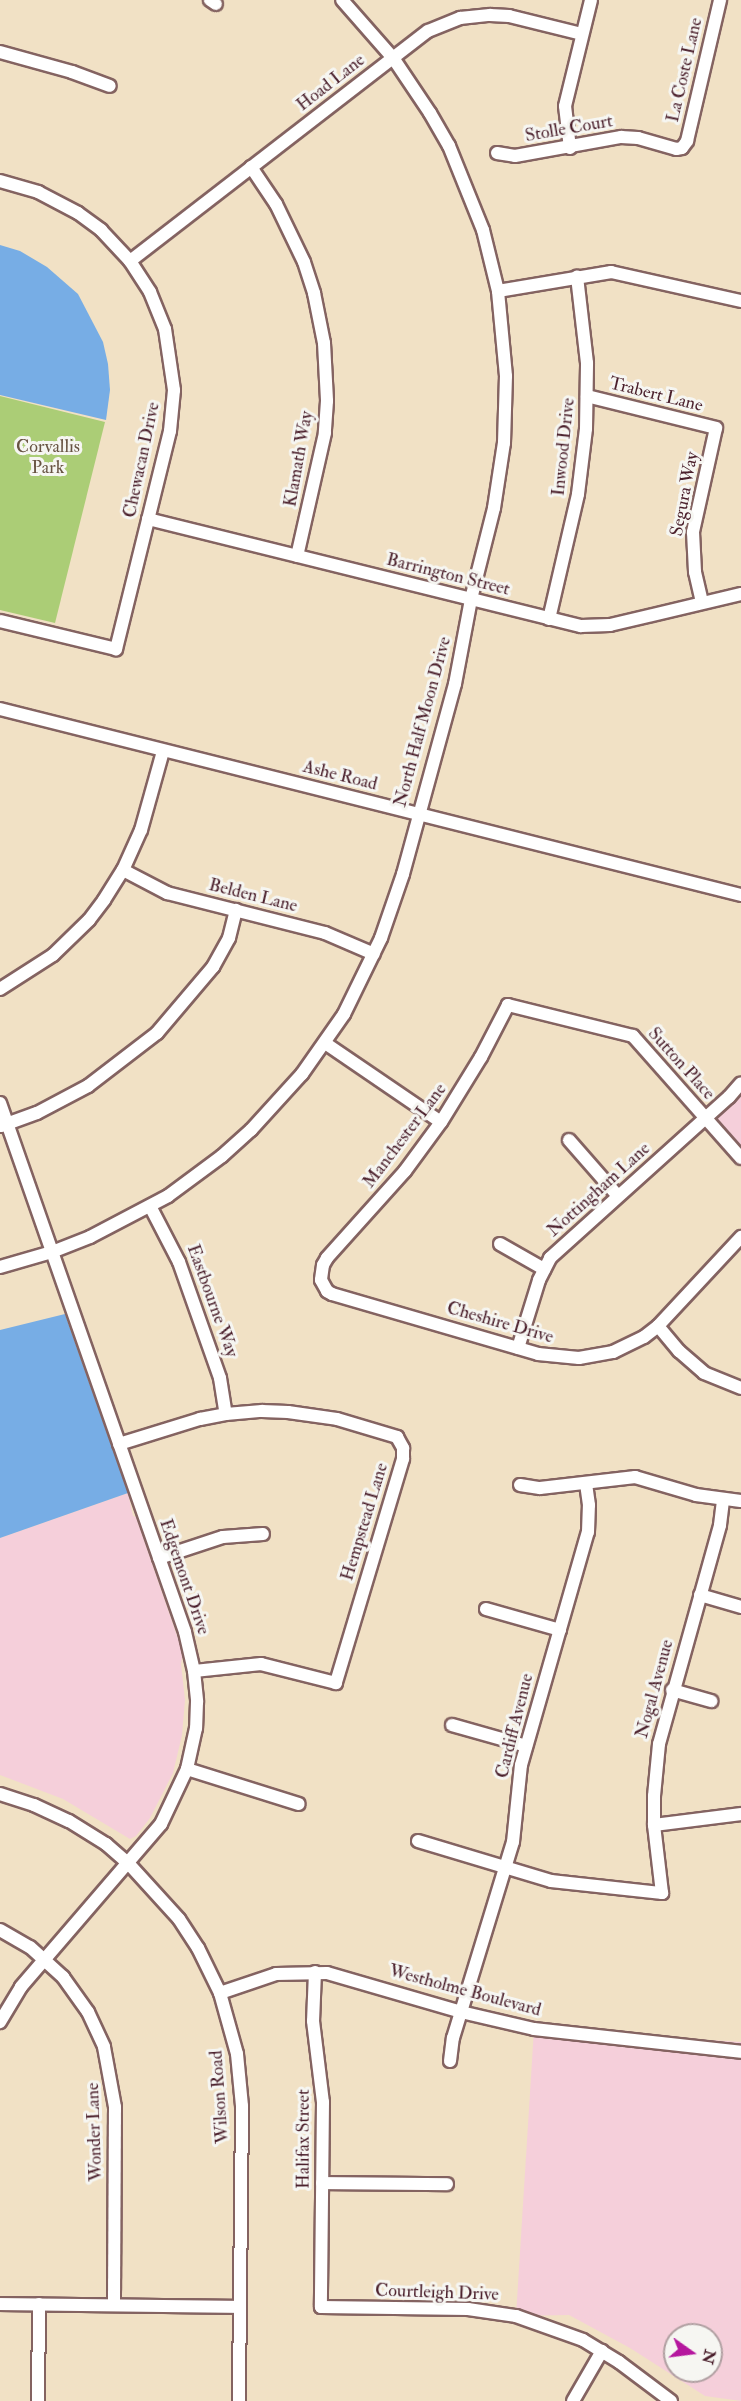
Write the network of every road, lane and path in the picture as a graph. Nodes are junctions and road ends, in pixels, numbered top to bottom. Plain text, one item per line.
1 (342, 0) edge
2 (591, 0) edge
3 (720, 0) edge
4 (582, 34) junction
5 (0, 52) edge
6 (393, 58) junction
7 (110, 87) dead end
8 (570, 148) junction
9 (682, 148) joint
10 (497, 153) dead end
11 (251, 167) junction
12 (0, 181) edge
13 (130, 261) junction
14 (577, 277) junction
15 (498, 291) junction
16 (741, 302) edge
17 (587, 396) junction
18 (716, 428) joint
19 (148, 519) junction
20 (297, 556) junction
21 (741, 594) edge
22 (471, 599) junction
23 (702, 602) junction
24 (549, 619) junction
25 (0, 621) edge
26 (0, 709) edge
27 (163, 751) junction
28 (417, 814) junction
29 (123, 870) junction
30 (741, 895) edge
31 (236, 910) junction
32 (375, 954) junction
33 (0, 989) edge
34 (508, 1005) joint
35 (325, 1043) junction
36 (741, 1083) edge
37 (0, 1103) edge
38 (706, 1118) junction
39 (441, 1122) junction
40 (4, 1125) edge
41 (569, 1140) dead end
42 (741, 1158) edge
43 (618, 1196) junction
44 (150, 1206) junction
45 (741, 1237) edge
46 (500, 1244) dead end
47 (52, 1252) junction
48 (0, 1267) edge
49 (544, 1269) junction
50 (321, 1280) joint
51 (658, 1326) junction
52 (518, 1348) junction
53 (741, 1388) edge
54 (225, 1414) junction
55 (119, 1444) junction
56 (586, 1482) junction
57 (520, 1485) dead end
58 (723, 1499) junction
59 (741, 1501) edge
60 (262, 1534) dead end
61 (159, 1558) junction
62 (700, 1595) junction
63 (741, 1607) edge
64 (486, 1609) dead end
65 (560, 1630) junction
66 (195, 1671) junction
67 (672, 1690) junction
68 (711, 1701) dead end
69 (452, 1725) dead end
70 (526, 1746) junction
71 (187, 1769) junction
72 (0, 1794) edge
73 (299, 1804) dead end
74 (741, 1814) edge
75 (654, 1825) junction
76 (418, 1841) dead end
77 (129, 1864) junction
78 (506, 1868) junction
79 (0, 1930) edge
80 (45, 1959) junction
81 (315, 1972) junction
82 (220, 1993) junction
83 (461, 2012) junction
84 (0, 2022) edge
85 (741, 2052) edge
86 (450, 2061) dead end
87 (322, 2183) junction
88 (447, 2184) dead end
89 (0, 2304) edge
90 (39, 2304) junction
91 (114, 2305) junction
92 (240, 2307) junction
93 (321, 2307) joint
94 (603, 2351) junction
95 (38, 2401) edge
96 (239, 2401) edge
97 (573, 2401) edge
98 (671, 2401) edge

1 - 6 street, North Half Moon Drive
2 - 4 street
3 - 9 street, La Coste Lane
4 - 6 street, Hoad Lane
4 - 8 street
5 - 7 street
6 - 11 street, Hoad Lane
6 - 15 street, North Half Moon Drive
8 - 9 street, Stolle Court
8 - 10 street, Stolle Court
11 - 13 street, Hoad Lane
11 - 20 street, Klamath Way
12 - 13 street, Chewacan Drive
13 - 19 street, Chewacan Drive
14 - 15 street
14 - 16 street
14 - 17 street, Inwood Drive
15 - 22 street, North Half Moon Drive
17 - 18 street, Trabert Lane
17 - 24 street, Inwood Drive
18 - 23 street, Segura Way
19 - 20 street, Barrington Street
19 - 25 street, Chewacan Drive
20 - 22 street, Barrington Street
21 - 23 street, Barrington Street
22 - 24 street, Barrington Street
22 - 28 street, North Half Moon Drive
23 - 24 street, Barrington Street
26 - 27 street, Ashe Road
27 - 28 street, Ashe Road
27 - 29 street
28 - 30 street, Ashe Road
28 - 32 street, North Half Moon Drive
29 - 31 street, Belden Lane
29 - 33 street
31 - 32 street, Belden Lane
31 - 40 street
32 - 35 street, North Half Moon Drive
34 - 38 street, Sutton Place
34 - 39 street, Manchester Lane
35 - 39 street
35 - 44 street, North Half Moon Drive
36 - 38 street, Nottingham Lane
37 - 40 street, Edgemont Drive
38 - 42 street, Sutton Place
38 - 43 street, Nottingham Lane
39 - 50 street, Manchester Lane
40 - 47 street, Edgemont Drive
41 - 43 street
43 - 49 street, Nottingham Lane
44 - 47 street, North Half Moon Drive
44 - 54 street, Eastbourne Way
45 - 51 street, Cheshire Drive
46 - 49 street
47 - 48 street, North Half Moon Drive
47 - 55 street, Edgemont Drive
49 - 52 street, Nottingham Lane
50 - 52 street, Cheshire Drive
51 - 52 street, Cheshire Drive
51 - 53 street
54 - 55 street, Hempstead Lane
54 - 66 street, Hempstead Lane
55 - 61 street, Edgemont Drive
56 - 57 street
56 - 58 street
56 - 65 street, Cardiff Avenue
58 - 59 street
58 - 62 street, Nogal Avenue
60 - 61 street
61 - 66 street, Edgemont Drive
62 - 63 street
62 - 67 street, Nogal Avenue
64 - 65 street
65 - 70 street, Cardiff Avenue
66 - 71 street, Edgemont Drive
67 - 68 street
67 - 75 street, Nogal Avenue
69 - 70 street
70 - 78 street, Cardiff Avenue
71 - 73 street
71 - 77 street, Edgemont Drive
72 - 77 street, Wilson Road
74 - 75 street
75 - 78 street, Nogal Avenue
76 - 78 street
77 - 80 street, Edgemont Drive
77 - 82 street, Wilson Road
78 - 83 street, Cardiff Avenue
79 - 80 street, Wonder Lane
80 - 84 street, Edgemont Drive
80 - 91 street, Wonder Lane
81 - 82 street, Westholme Boulevard
81 - 83 street, Westholme Boulevard
81 - 87 street, Halifax Street
82 - 92 street, Wilson Road
83 - 85 street, Westholme Boulevard
83 - 86 street, Cardiff Avenue
87 - 88 street
87 - 93 street, Halifax Street
89 - 90 street
90 - 91 street
90 - 95 street
91 - 92 street
92 - 96 street, Wilson Road
93 - 94 street, Courtleigh Drive
94 - 97 street
94 - 98 street, Courtleigh Drive

